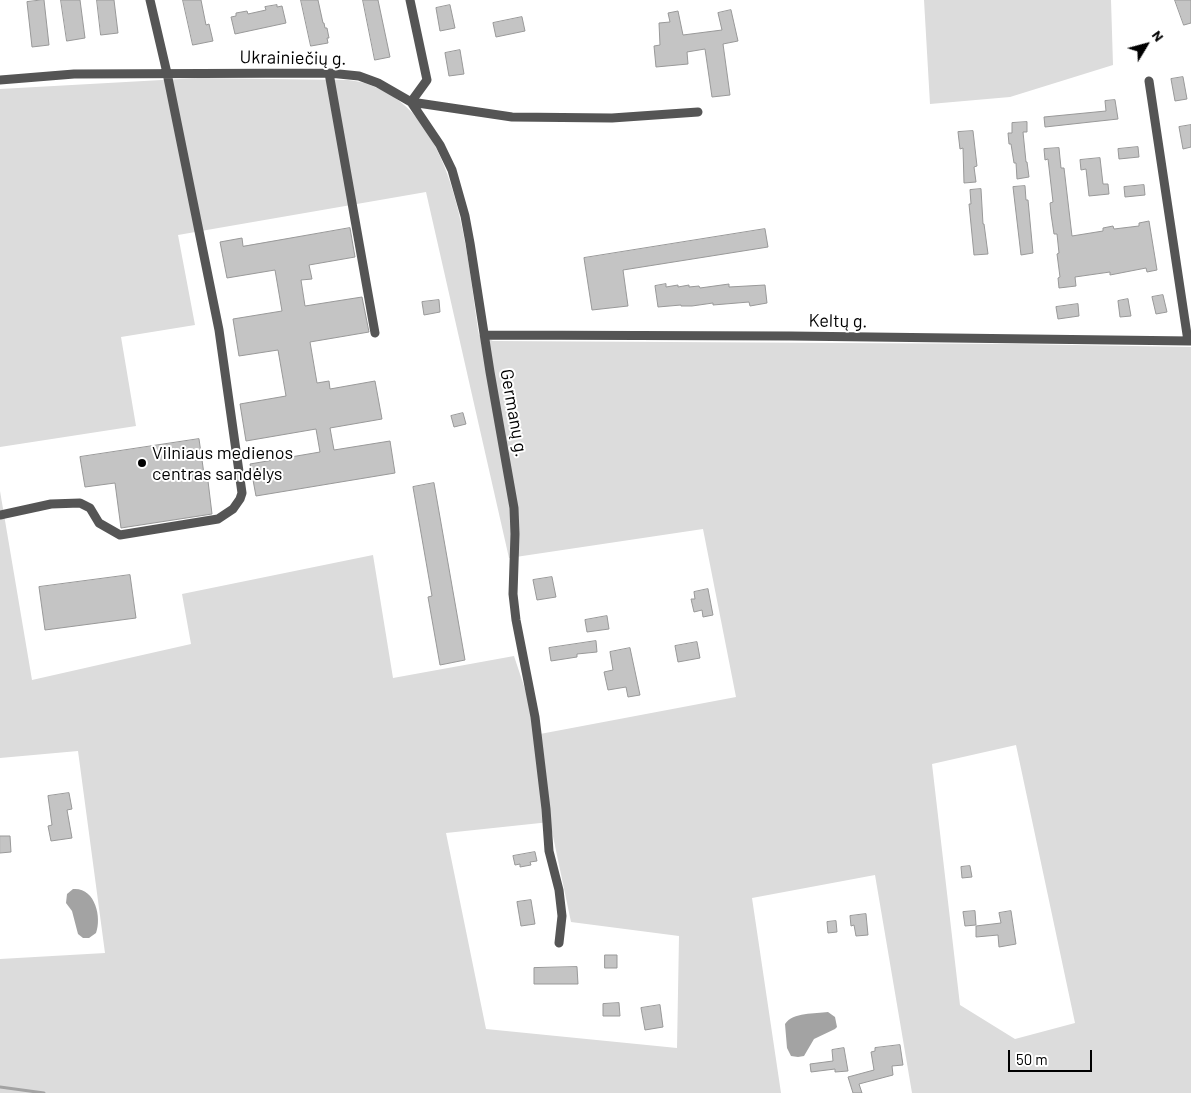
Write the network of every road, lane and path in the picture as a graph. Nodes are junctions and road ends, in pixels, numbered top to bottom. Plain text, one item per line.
1 (150, 0) edge
2 (410, 0) edge
3 (167, 73) junction
4 (329, 73) junction
5 (0, 80) edge
6 (1150, 81) dead end
7 (411, 102) junction
8 (698, 112) dead end
9 (375, 333) dead end
10 (485, 335) junction
11 (1190, 342) edge
12 (0, 515) edge
13 (559, 943) dead end

1 - 3 street
2 - 7 street
3 - 4 street, Ukrainiečių g.
3 - 5 street, Ukrainiečių g.
3 - 12 street
4 - 7 street, Ukrainiečių g.
4 - 9 street
6 - 11 street
7 - 8 street, Ukrainiečių g.
7 - 10 street, Germanų g.
10 - 11 street, Keltų g.
10 - 13 street, Germanų g.

